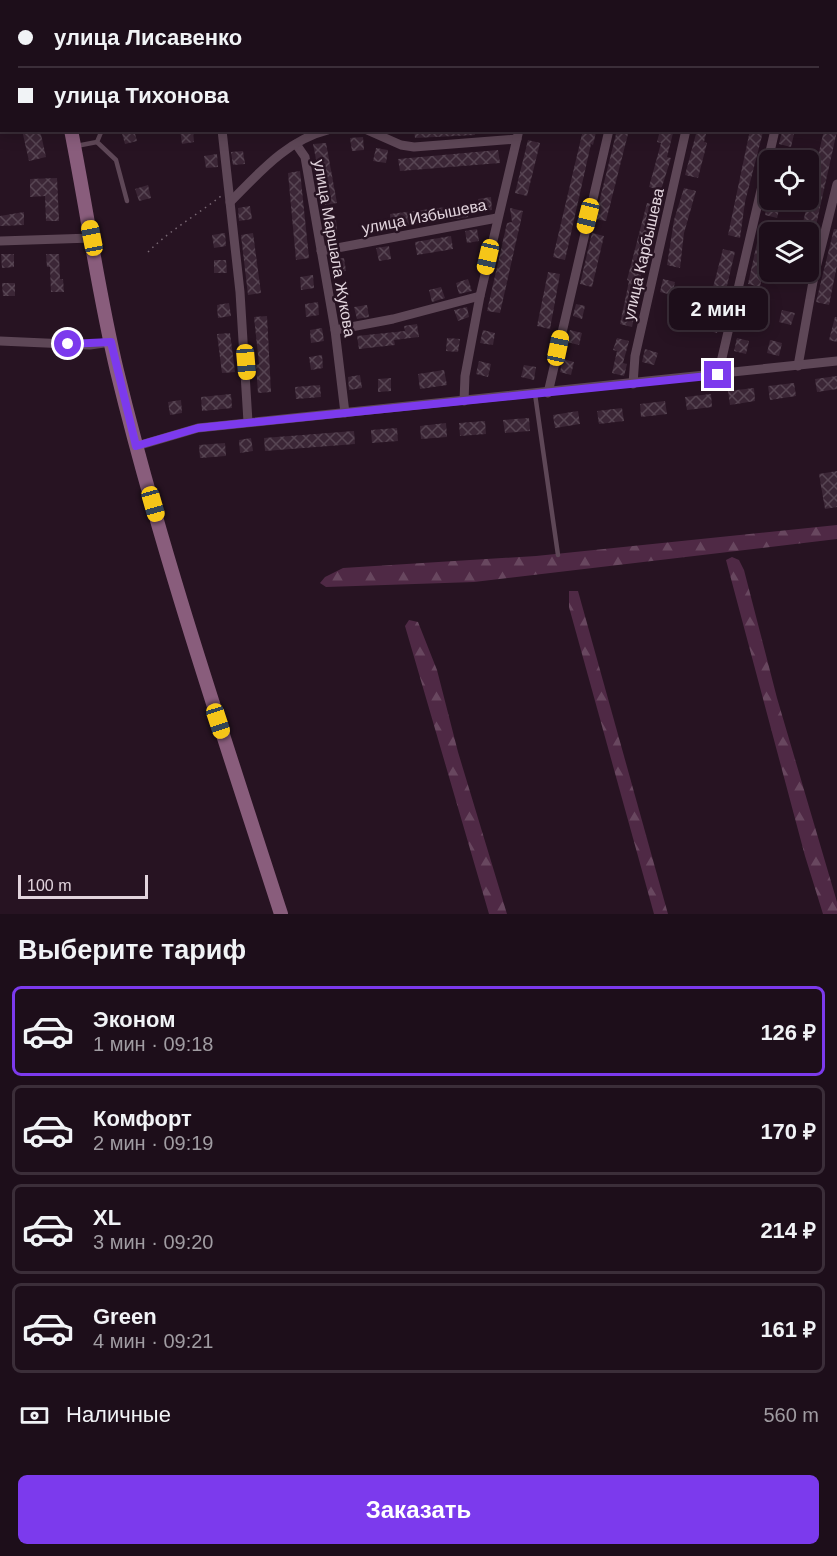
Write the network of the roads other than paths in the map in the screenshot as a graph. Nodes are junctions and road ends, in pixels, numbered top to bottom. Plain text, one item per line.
1 (71, 132) edge
2 (101, 132) edge
3 (222, 132) edge
4 (323, 132) edge
5 (372, 132) edge
6 (609, 132) edge
7 (686, 132) edge
8 (775, 132) edge
9 (518, 135) edge
10 (97, 142) junction
11 (296, 144) junction
12 (74, 146) junction
13 (837, 184) edge
14 (127, 201) dead end
15 (230, 202) junction
16 (497, 218) junction
17 (92, 238) junction
18 (0, 241) edge
19 (321, 251) junction
20 (480, 296) junction
21 (335, 330) junction
22 (0, 335) edge
23 (0, 341) edge
24 (111, 342) junction
25 (837, 361) edge
26 (798, 366) junction
27 (718, 375) junction
28 (633, 384) junction
29 (548, 393) junction
30 (535, 394) junction
31 (464, 401) junction
32 (345, 413) junction
33 (249, 422) junction
34 (136, 446) junction
35 (558, 555) dead end
36 (281, 914) edge

1 - 12 main road
2 - 10 lane
3 - 15 street
4 - 11 street
5 - 9 street, улица Избышева
6 - 29 street
7 - 28 street, улица Карбышева
8 - 27 street
9 - 16 street, улица Избышева
10 - 12 lane
10 - 14 lane
11 - 15 street, улица Маршала Жукова
11 - 19 street, улица Маршала Жукова
12 - 17 main road
13 - 26 street
15 - 33 street
16 - 19 street, улица Избышева
16 - 20 street, улица Избышева
17 - 18 street
17 - 24 main road
19 - 21 street, улица Маршала Жукова
20 - 21 street
20 - 31 street, улица Избышева
21 - 32 street, улица Маршала Жукова
22 - 23 street
23 - 24 street
24 - 34 main road
25 - 26 street
26 - 27 street
27 - 28 street
28 - 29 street
29 - 30 street
30 - 31 street
30 - 35 lane
31 - 32 street
32 - 33 street
33 - 34 street
34 - 36 main road

